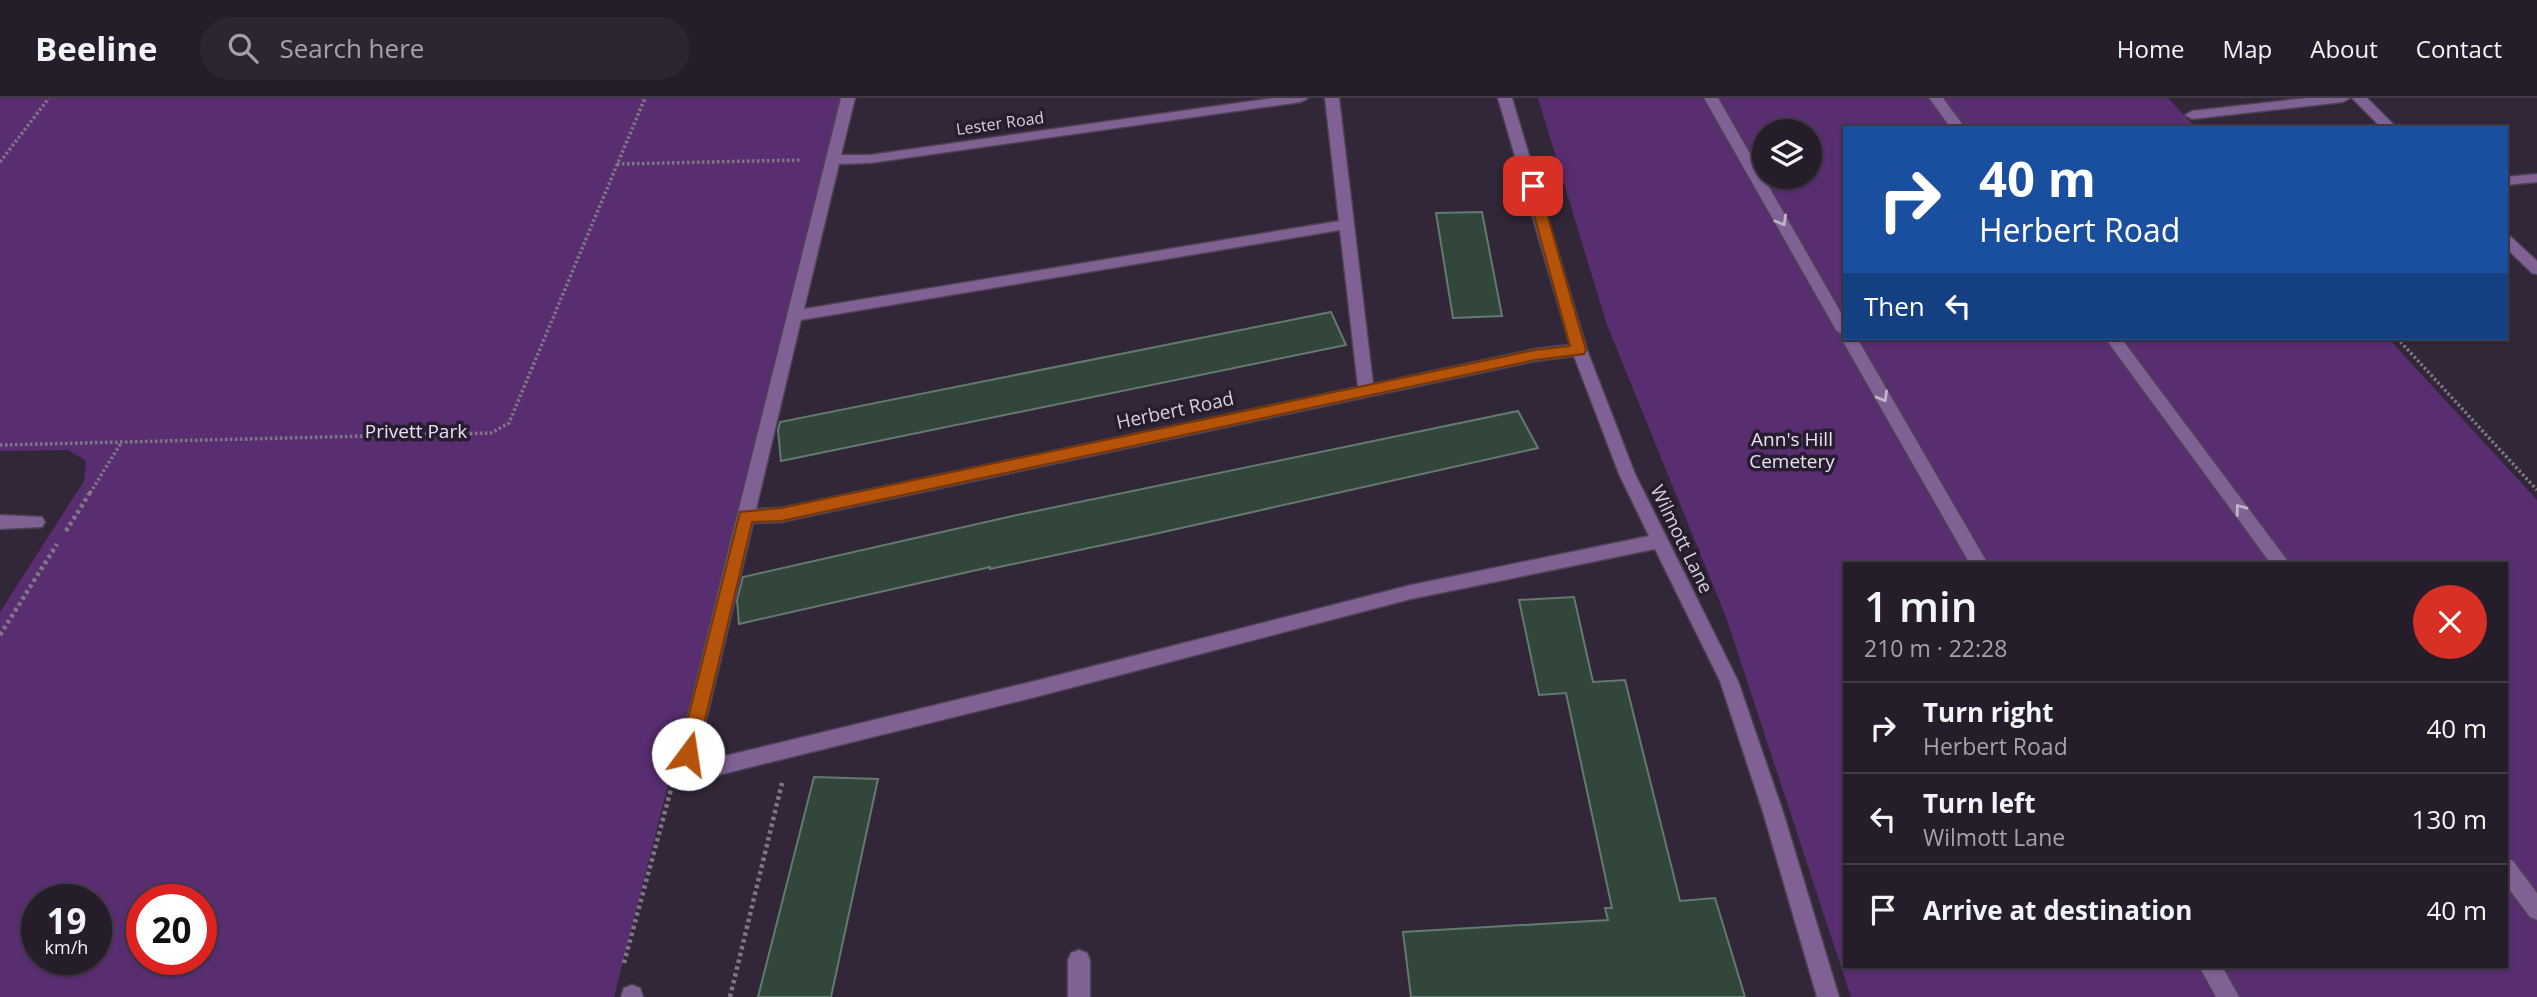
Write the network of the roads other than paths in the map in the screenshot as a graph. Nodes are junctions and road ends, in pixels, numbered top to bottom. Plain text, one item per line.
1 (848, 98) edge
2 (1301, 98) edge
3 (1332, 98) edge
4 (1505, 98) edge
5 (1711, 98) edge
6 (1936, 98) edge
7 (2343, 98) edge
8 (2359, 98) edge
9 (2192, 115) dead end
10 (1957, 126) edge
11 (2388, 126) edge
12 (833, 160) junction
13 (2537, 178) edge
14 (2508, 181) edge
15 (1347, 224) junction
16 (2508, 242) edge
17 (2537, 270) edge
18 (795, 316) junction
19 (1843, 328) edge
20 (1850, 340) edge
21 (2114, 340) edge
22 (1578, 350) junction
23 (1366, 391) junction
24 (746, 516) junction
25 (0, 522) edge
26 (36, 522) dead end
27 (1659, 541) junction
28 (1978, 562) edge
29 (2280, 562) edge
30 (2508, 871) edge
31 (2537, 909) edge
32 (1079, 960) dead end
33 (2211, 968) edge
34 (1079, 997) edge
35 (1828, 997) edge
36 (2228, 997) edge

1 - 12 street
2 - 12 street, Lester Road
3 - 15 street
4 - 22 street, Wilmott Lane
5 -> 19 street
6 - 10 street
7 - 9 street
8 - 11 street
12 - 18 street
13 - 14 street
15 - 18 street
15 - 23 street
16 - 17 street
18 - 24 street
20 -> 28 street
29 -> 21 street
22 - 23 street, Herbert Road
22 - 27 street, Wilmott Lane
23 - 24 street, Herbert Road
24 - 27 street
25 - 26 street
27 - 35 street, Wilmott Lane
30 - 31 street
32 - 34 street
33 - 36 street

